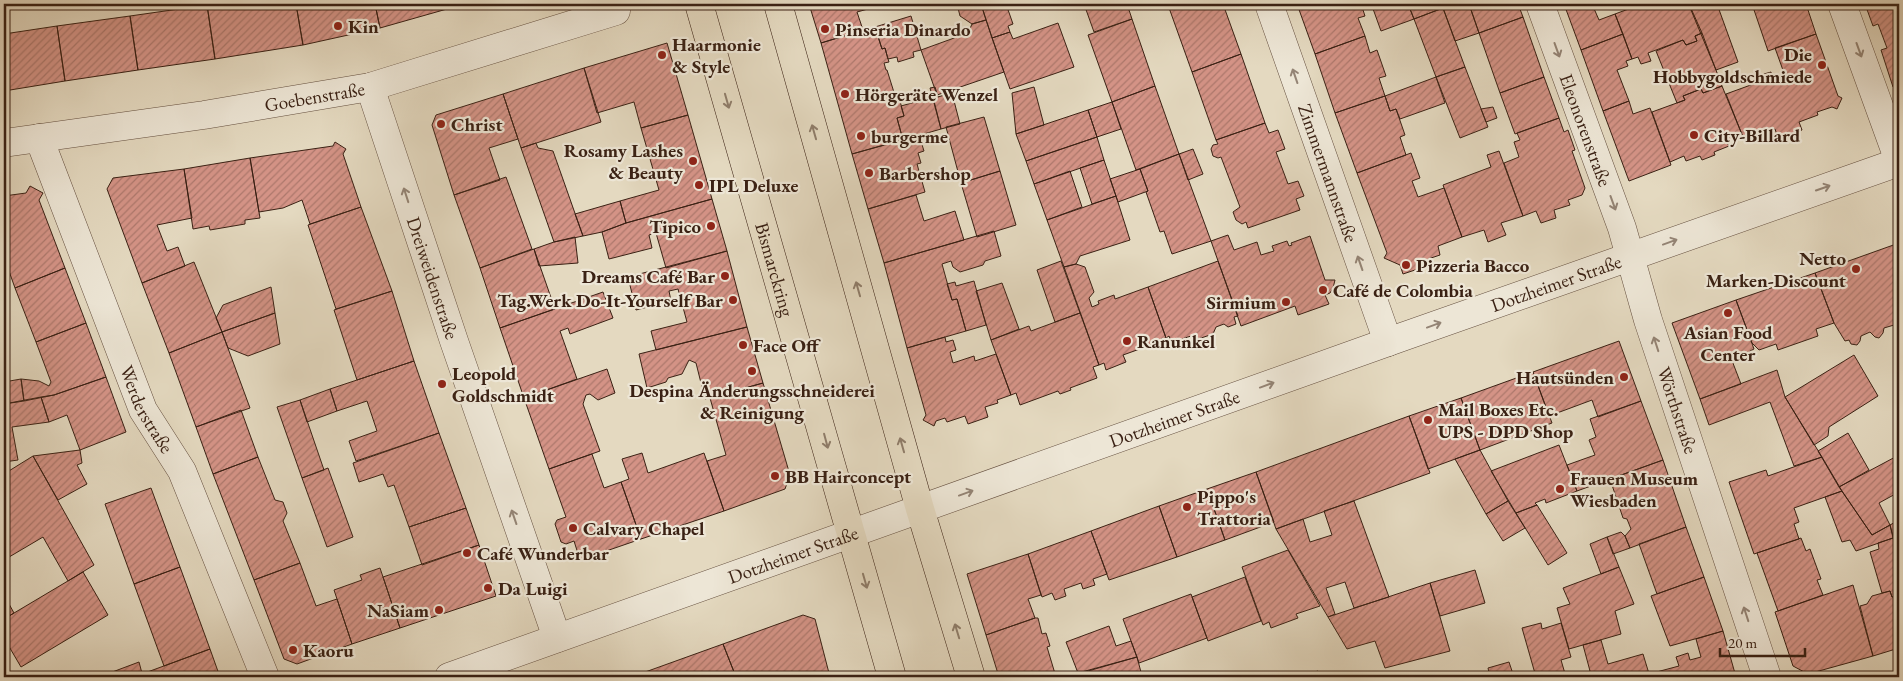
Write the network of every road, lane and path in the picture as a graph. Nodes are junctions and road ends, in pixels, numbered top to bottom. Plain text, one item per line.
1 (699, 4) edge
2 (778, 4) edge
3 (1269, 4) edge
4 (1540, 4) edge
5 (1842, 4) edge
6 (616, 11) dead end
7 (370, 87) junction
8 (39, 138) junction
9 (4, 143) edge
10 (1899, 162) edge
11 (1630, 256) junction
12 (1388, 342) junction
13 (920, 509) junction
14 (852, 534) junction
15 (557, 638) junction
16 (264, 677) edge
17 (450, 677) edge
18 (892, 677) edge
19 (971, 677) edge
20 (1766, 677) edge

1 -> 14 main road, Bismarckring
13 -> 2 main road
12 -> 3 street, Zimmermannstraße
4 -> 11 street, Eleonorenstraße
5 -> 10 street
6 - 7 street, Goebenstraße
7 - 8 street, Goebenstraße
15 -> 7 street, Dreiweidenstraße
8 - 9 street, Goebenstraße
8 - 16 street, Werderstraße
11 -> 10 street, Dotzheimer Straße
12 -> 11 street, Dotzheimer Straße
20 -> 11 street, Wörthstraße
13 -> 12 street, Dotzheimer Straße
13 - 14 street, Dotzheimer Straße
19 -> 13 main road
14 - 15 street, Dotzheimer Straße
14 -> 18 main road, Bismarckring
15 - 17 street, Dotzheimer Straße

